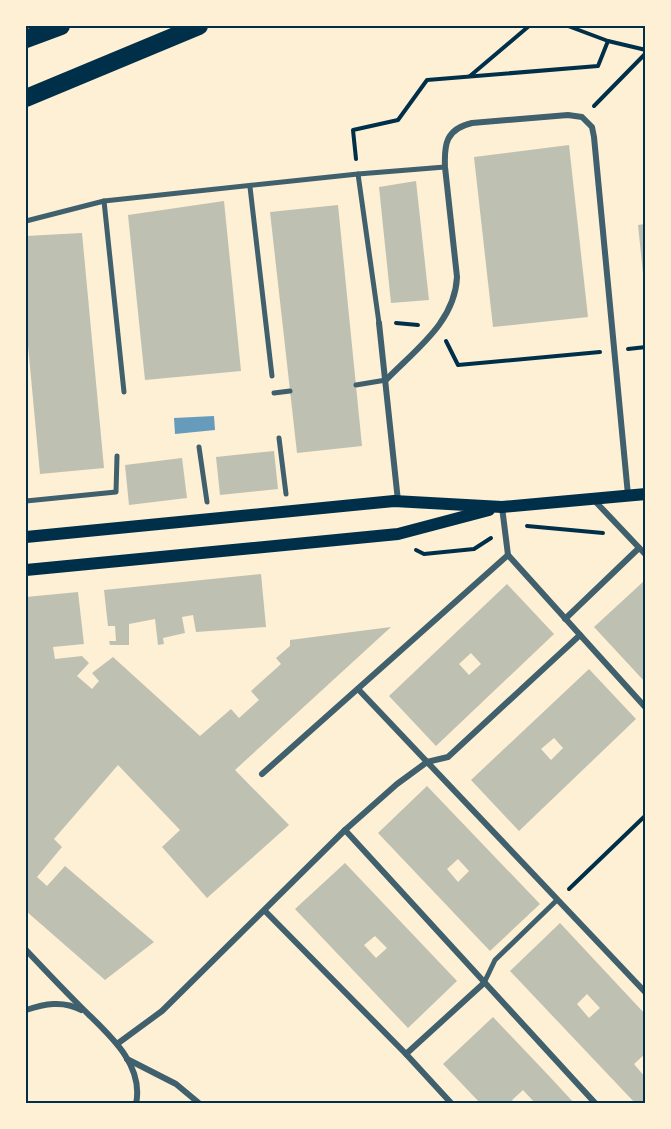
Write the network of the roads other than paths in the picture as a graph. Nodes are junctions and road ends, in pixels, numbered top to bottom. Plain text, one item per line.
1 (61, 26) edge
2 (199, 26) edge
3 (26, 39) edge
4 (26, 98) edge
5 (445, 167) junction
6 (358, 174) junction
7 (250, 187) junction
8 (104, 201) junction
9 (26, 221) edge
10 (378, 323) joint
11 (272, 376) dead end
12 (386, 380) junction
13 (356, 385) dead end
14 (290, 391) dead end
15 (124, 392) dead end
16 (274, 393) dead end
17 (279, 438) dead end
18 (199, 447) dead end
19 (117, 456) dead end
20 (286, 494) dead end
21 (645, 494) edge
22 (628, 495) junction
23 (592, 498) junction
24 (26, 501) edge
25 (398, 501) junction
26 (207, 502) dead end
27 (502, 507) junction
28 (26, 537) edge
29 (639, 548) junction
30 (508, 555) junction
31 (645, 555) edge
32 (26, 570) edge
33 (565, 619) junction
34 (580, 635) junction
35 (358, 689) junction
36 (645, 708) edge
37 (427, 762) junction
38 (262, 774) dead end
39 (345, 831) junction
40 (557, 900) junction
41 (265, 911) junction
42 (26, 950) edge
43 (484, 983) junction
44 (645, 993) edge
45 (26, 1010) edge
46 (87, 1013) junction
47 (117, 1044) junction
48 (406, 1054) junction
49 (127, 1059) junction
50 (136, 1104) edge
51 (200, 1104) edge
52 (452, 1104) edge
53 (596, 1104) edge

1 - 3 highway
2 - 4 highway
5 - 6 street
5 - 12 street
5 - 22 street
6 - 7 street
6 - 10 street
7 - 8 street
7 - 11 street
8 - 9 street
8 - 15 street
10 - 12 street
12 - 13 street
12 - 25 street
14 - 16 street
17 - 20 street
18 - 26 street
19 - 24 street
21 - 22 main road
22 - 23 main road
23 - 27 main road
23 - 29 street
25 - 27 main road
25 - 28 main road
27 - 30 street
27 - 32 main road
29 - 31 street
29 - 33 street
30 - 33 street
30 - 35 street
33 - 34 street
34 - 36 street
34 - 37 street
35 - 37 street
35 - 38 street
37 - 39 street
37 - 40 street
39 - 41 street
39 - 43 street
40 - 43 street
40 - 44 street
41 - 47 street
41 - 48 street
42 - 46 street
43 - 48 street
43 - 53 street
45 - 46 street
46 - 47 street
47 - 49 street
48 - 52 street
49 - 50 street
49 - 51 street

